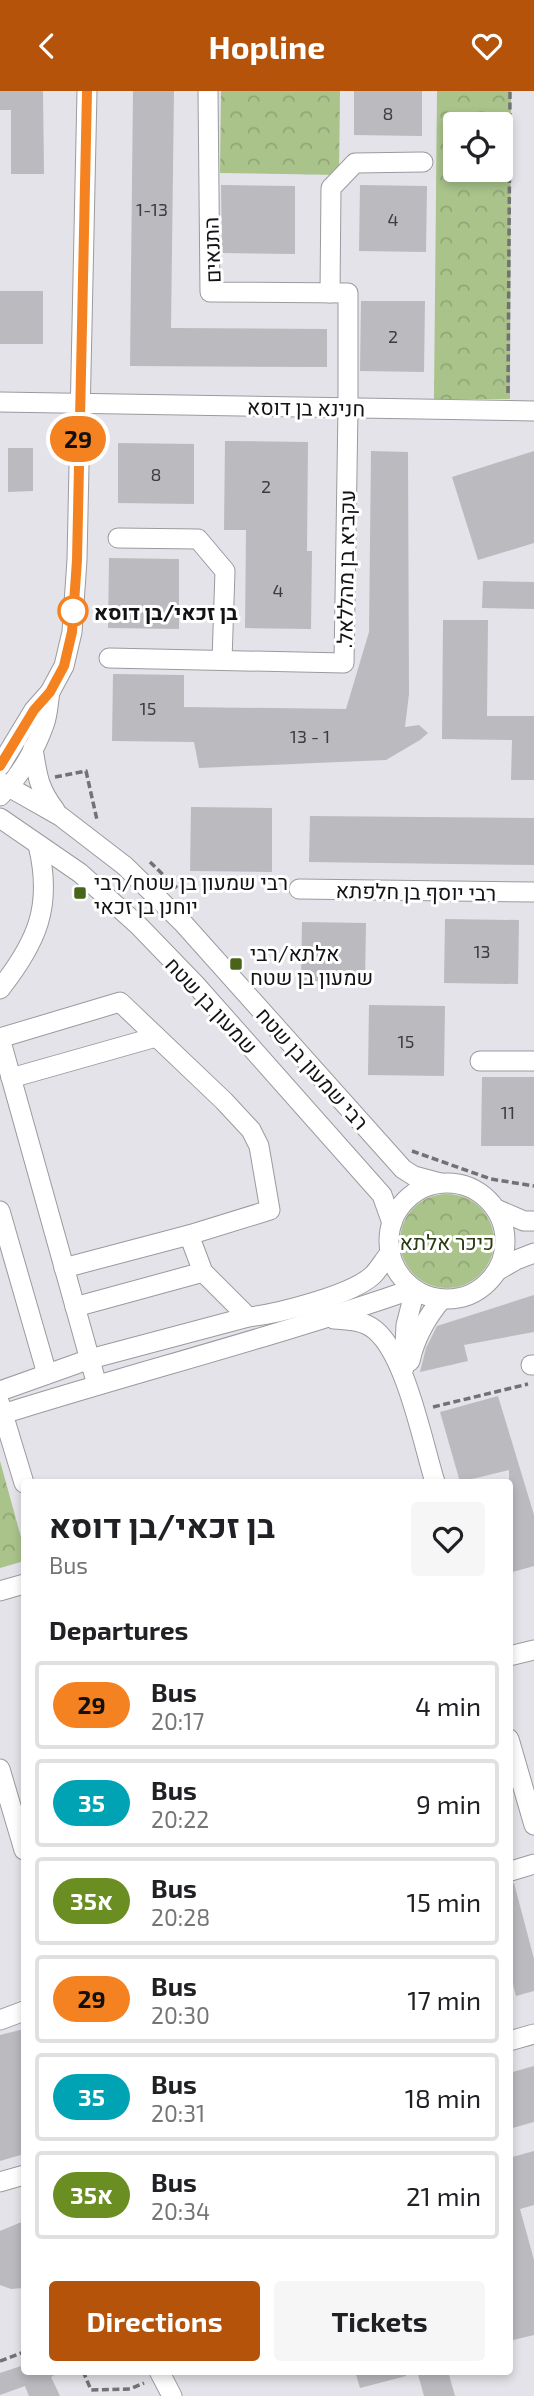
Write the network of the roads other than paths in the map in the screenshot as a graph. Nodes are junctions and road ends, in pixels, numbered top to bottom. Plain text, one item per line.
1 (87, 91) edge
2 (208, 91) edge
3 (423, 162) dead end
4 (330, 293) junction
5 (0, 402) edge
6 (79, 404) junction
7 (348, 408) junction
8 (534, 411) edge
9 (118, 538) dead end
10 (109, 658) dead end
11 (222, 660) junction
12 (27, 741) junction
13 (0, 746) edge
14 (0, 766) edge
15 (3, 788) edge
16 (60, 816) junction
17 (0, 818) edge
18 (38, 845) junction
19 (299, 889) dead end
20 (534, 892) edge
21 (0, 989) edge
22 (156, 1037) junction
23 (480, 1061) dead end
24 (534, 1061) edge
25 (12, 1078) junction
26 (440, 1183) junction
27 (496, 1209) junction
28 (0, 1211) edge
29 (534, 1221) edge
30 (391, 1223) junction
31 (189, 1235) junction
32 (390, 1253) junction
33 (534, 1254) edge
34 (64, 1268) junction
35 (498, 1271) junction
36 (203, 1272) junction
37 (414, 1290) junction
38 (442, 1299) junction
39 (75, 1307) junction
40 (248, 1317) junction
41 (329, 1318) junction
42 (90, 1359) junction
43 (47, 1374) junction
44 (405, 1383) junction
45 (97, 1385) junction
46 (0, 1391) edge
47 (2, 1409) edge
48 (23, 1479) edge
49 (434, 1479) edge
50 (21, 1585) edge
51 (0, 1591) edge
52 (534, 1650) edge
53 (513, 1656) edge
54 (513, 1753) edge
55 (0, 1769) edge
56 (534, 1825) edge
57 (21, 1840) edge
58 (534, 1864) edge
59 (513, 1870) edge
60 (21, 2012) edge
61 (0, 2020) edge
62 (534, 2035) edge
63 (513, 2040) edge
64 (21, 2176) edge
65 (0, 2182) edge
66 (162, 2375) edge
67 (172, 2396) edge

1 - 6 street
2 - 4 street, התנאים
3 - 4 street
4 - 7 street
5 - 6 street, חנינא בן דוסא
6 - 7 street, חנינא בן דוסא
6 - 12 street
7 - 8 street, חנינא בן דוסא
7 - 11 street, .עקביא בן מהללאל
9 - 11 street
10 - 11 street, .עקביא בן מהללאל
12 - 13 street
12 - 14 street
12 - 15 street
12 - 16 street
15 - 16 street, רבי שמעון בן שטח
16 - 26 street, רבי שמעון בן שטח
17 - 18 street, שמעון בן שטח
18 - 21 street
18 - 30 street, שמעון בן שטח
19 - 20 street, רבי יוסף בן חלפתא
22 - 25 street
22 - 25 street
22 - 31 street
23 - 24 street
25 - 34 street
26 - 27 street
26 - 30 street
27 - 29 street
27 - 35 street
28 - 43 street
30 - 32 street
31 - 34 street
31 - 36 street
32 - 37 street
32 - 40 street
33 - 35 street
34 - 39 street
35 - 38 street
36 - 39 street
36 - 40 street
37 - 38 street
37 - 41 street
37 - 44 street
38 - 44 street
39 - 42 street
40 - 42 street
41 - 44 street
41 - 45 street
42 - 43 street
42 - 45 street
43 - 46 street
44 - 49 street
45 - 47 street
47 - 48 street
50 - 51 street
52 - 53 street
54 - 56 street
55 - 57 street
58 - 59 street
60 - 61 street
62 - 63 street
64 - 65 street
66 - 67 street

